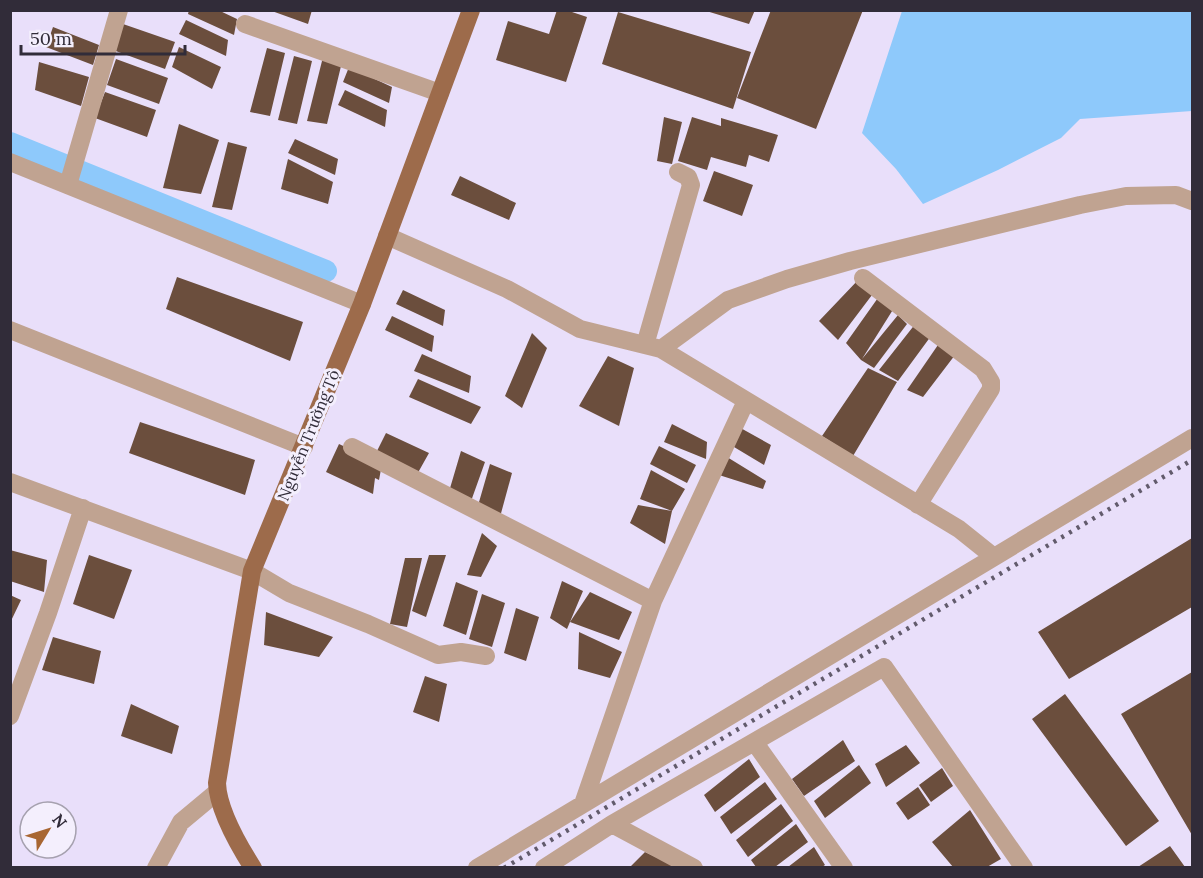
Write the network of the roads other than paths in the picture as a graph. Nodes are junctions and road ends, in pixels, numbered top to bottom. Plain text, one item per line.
1 (119, 10) edge
2 (471, 10) edge
3 (244, 24) dead end
4 (440, 93) junction
5 (10, 162) edge
6 (678, 172) dead end
7 (68, 185) junction
8 (1192, 201) edge
9 (387, 236) junction
10 (863, 278) dead end
11 (362, 304) junction
12 (10, 330) edge
13 (653, 347) junction
14 (746, 401) junction
15 (1192, 438) edge
16 (303, 447) junction
17 (352, 447) dead end
18 (10, 482) edge
19 (918, 505) junction
20 (82, 508) junction
21 (994, 557) junction
22 (252, 571) junction
23 (653, 601) junction
24 (486, 657) dead end
25 (10, 716) edge
26 (755, 743) junction
27 (217, 792) junction
28 (583, 804) junction
29 (612, 824) junction
30 (1014, 864) edge
31 (156, 867) edge
32 (253, 867) edge
33 (477, 867) edge
34 (544, 867) edge
35 (694, 867) edge
36 (844, 867) edge

1 - 7 street
2 - 4 main road, Nguyễn Trường Tộ
3 - 4 street
4 - 9 main road, Nguyễn Trường Tộ
5 - 7 street
6 - 13 street
7 - 11 street
8 - 13 street
9 - 11 main road, Nguyễn Trường Tộ
9 - 13 street
10 - 19 street
11 - 16 main road, Nguyễn Trường Tộ
12 - 16 street
13 - 14 street
14 - 19 street
14 - 23 street
15 - 21 street
16 - 22 main road, Nguyễn Trường Tộ
17 - 23 street
18 - 20 street
19 - 21 street
20 - 22 street
20 - 25 street
21 - 28 street
22 - 24 street
22 - 27 main road, Nguyễn Trường Tộ
23 - 28 street
26 - 29 street
26 - 30 street
26 - 36 street
27 - 31 street
27 - 32 main road, Nguyễn Trường Tộ
28 - 33 street
29 - 34 street
29 - 35 street

